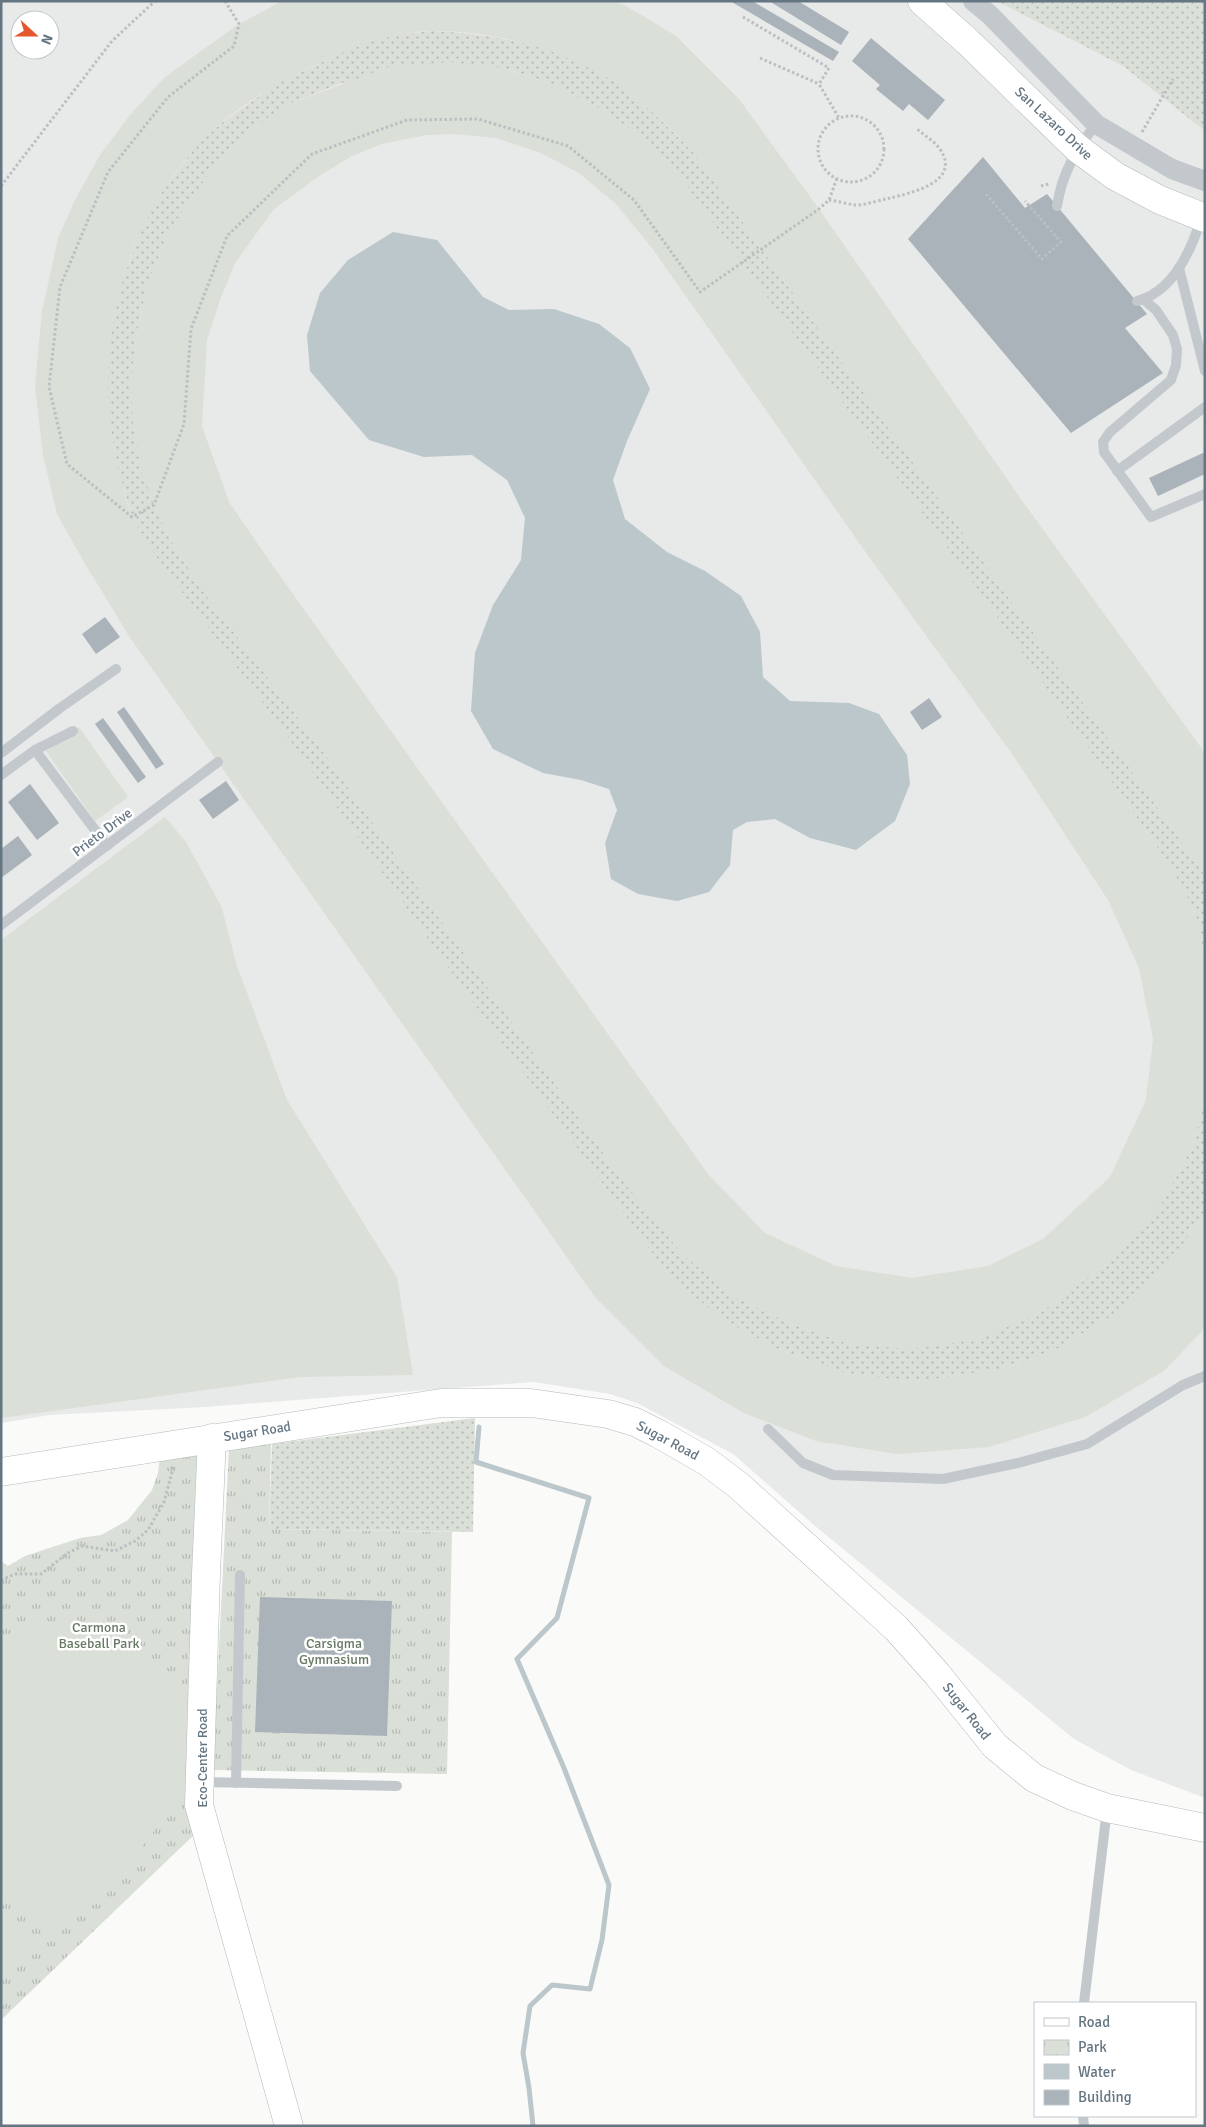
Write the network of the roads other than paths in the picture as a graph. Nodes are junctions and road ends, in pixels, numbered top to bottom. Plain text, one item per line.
1 (922, 1) edge
2 (973, 1) edge
3 (1096, 124) junction
4 (1077, 148) junction
5 (1205, 181) edge
6 (1057, 206) dead end
7 (1204, 214) edge
8 (1179, 268) junction
9 (1205, 371) edge
10 (1205, 407) edge
11 (1117, 471) junction
12 (1205, 494) edge
13 (116, 669) dead end
14 (73, 731) dead end
15 (35, 750) junction
16 (1, 753) edge
17 (218, 762) dead end
18 (1, 775) edge
19 (107, 846) junction
20 (1, 925) edge
21 (1205, 1376) edge
22 (768, 1429) dead end
23 (212, 1438) junction
24 (1, 1472) edge
25 (240, 1575) dead end
26 (200, 1782) junction
27 (236, 1783) junction
28 (397, 1786) dead end
29 (1107, 1808) junction
30 (1205, 1828) edge
31 (1084, 2002) edge
32 (290, 2126) edge

1 - 4 main road, San Lazaro Drive
2 - 3 street, San Lazaro Drive
3 - 4 lane
3 - 5 street, San Lazaro Drive
4 - 6 lane
4 - 7 main road, San Lazaro Drive
7 - 8 lane
8 - 9 lane
8 - 11 lane
10 - 11 lane
11 - 12 lane
13 - 16 lane
14 - 15 lane
15 - 18 lane
15 - 19 lane
17 - 19 lane, Prieto Drive
19 - 20 lane, Prieto Drive
21 - 22 lane
23 - 24 main road, Sugar Road
23 - 26 main road, Eco-Center Road
23 - 29 main road, Sugar Road
25 - 27 lane
26 - 27 lane
26 - 32 main road, Eco-Center Road
27 - 28 lane
29 - 30 main road, Sugar Road
29 - 31 lane

